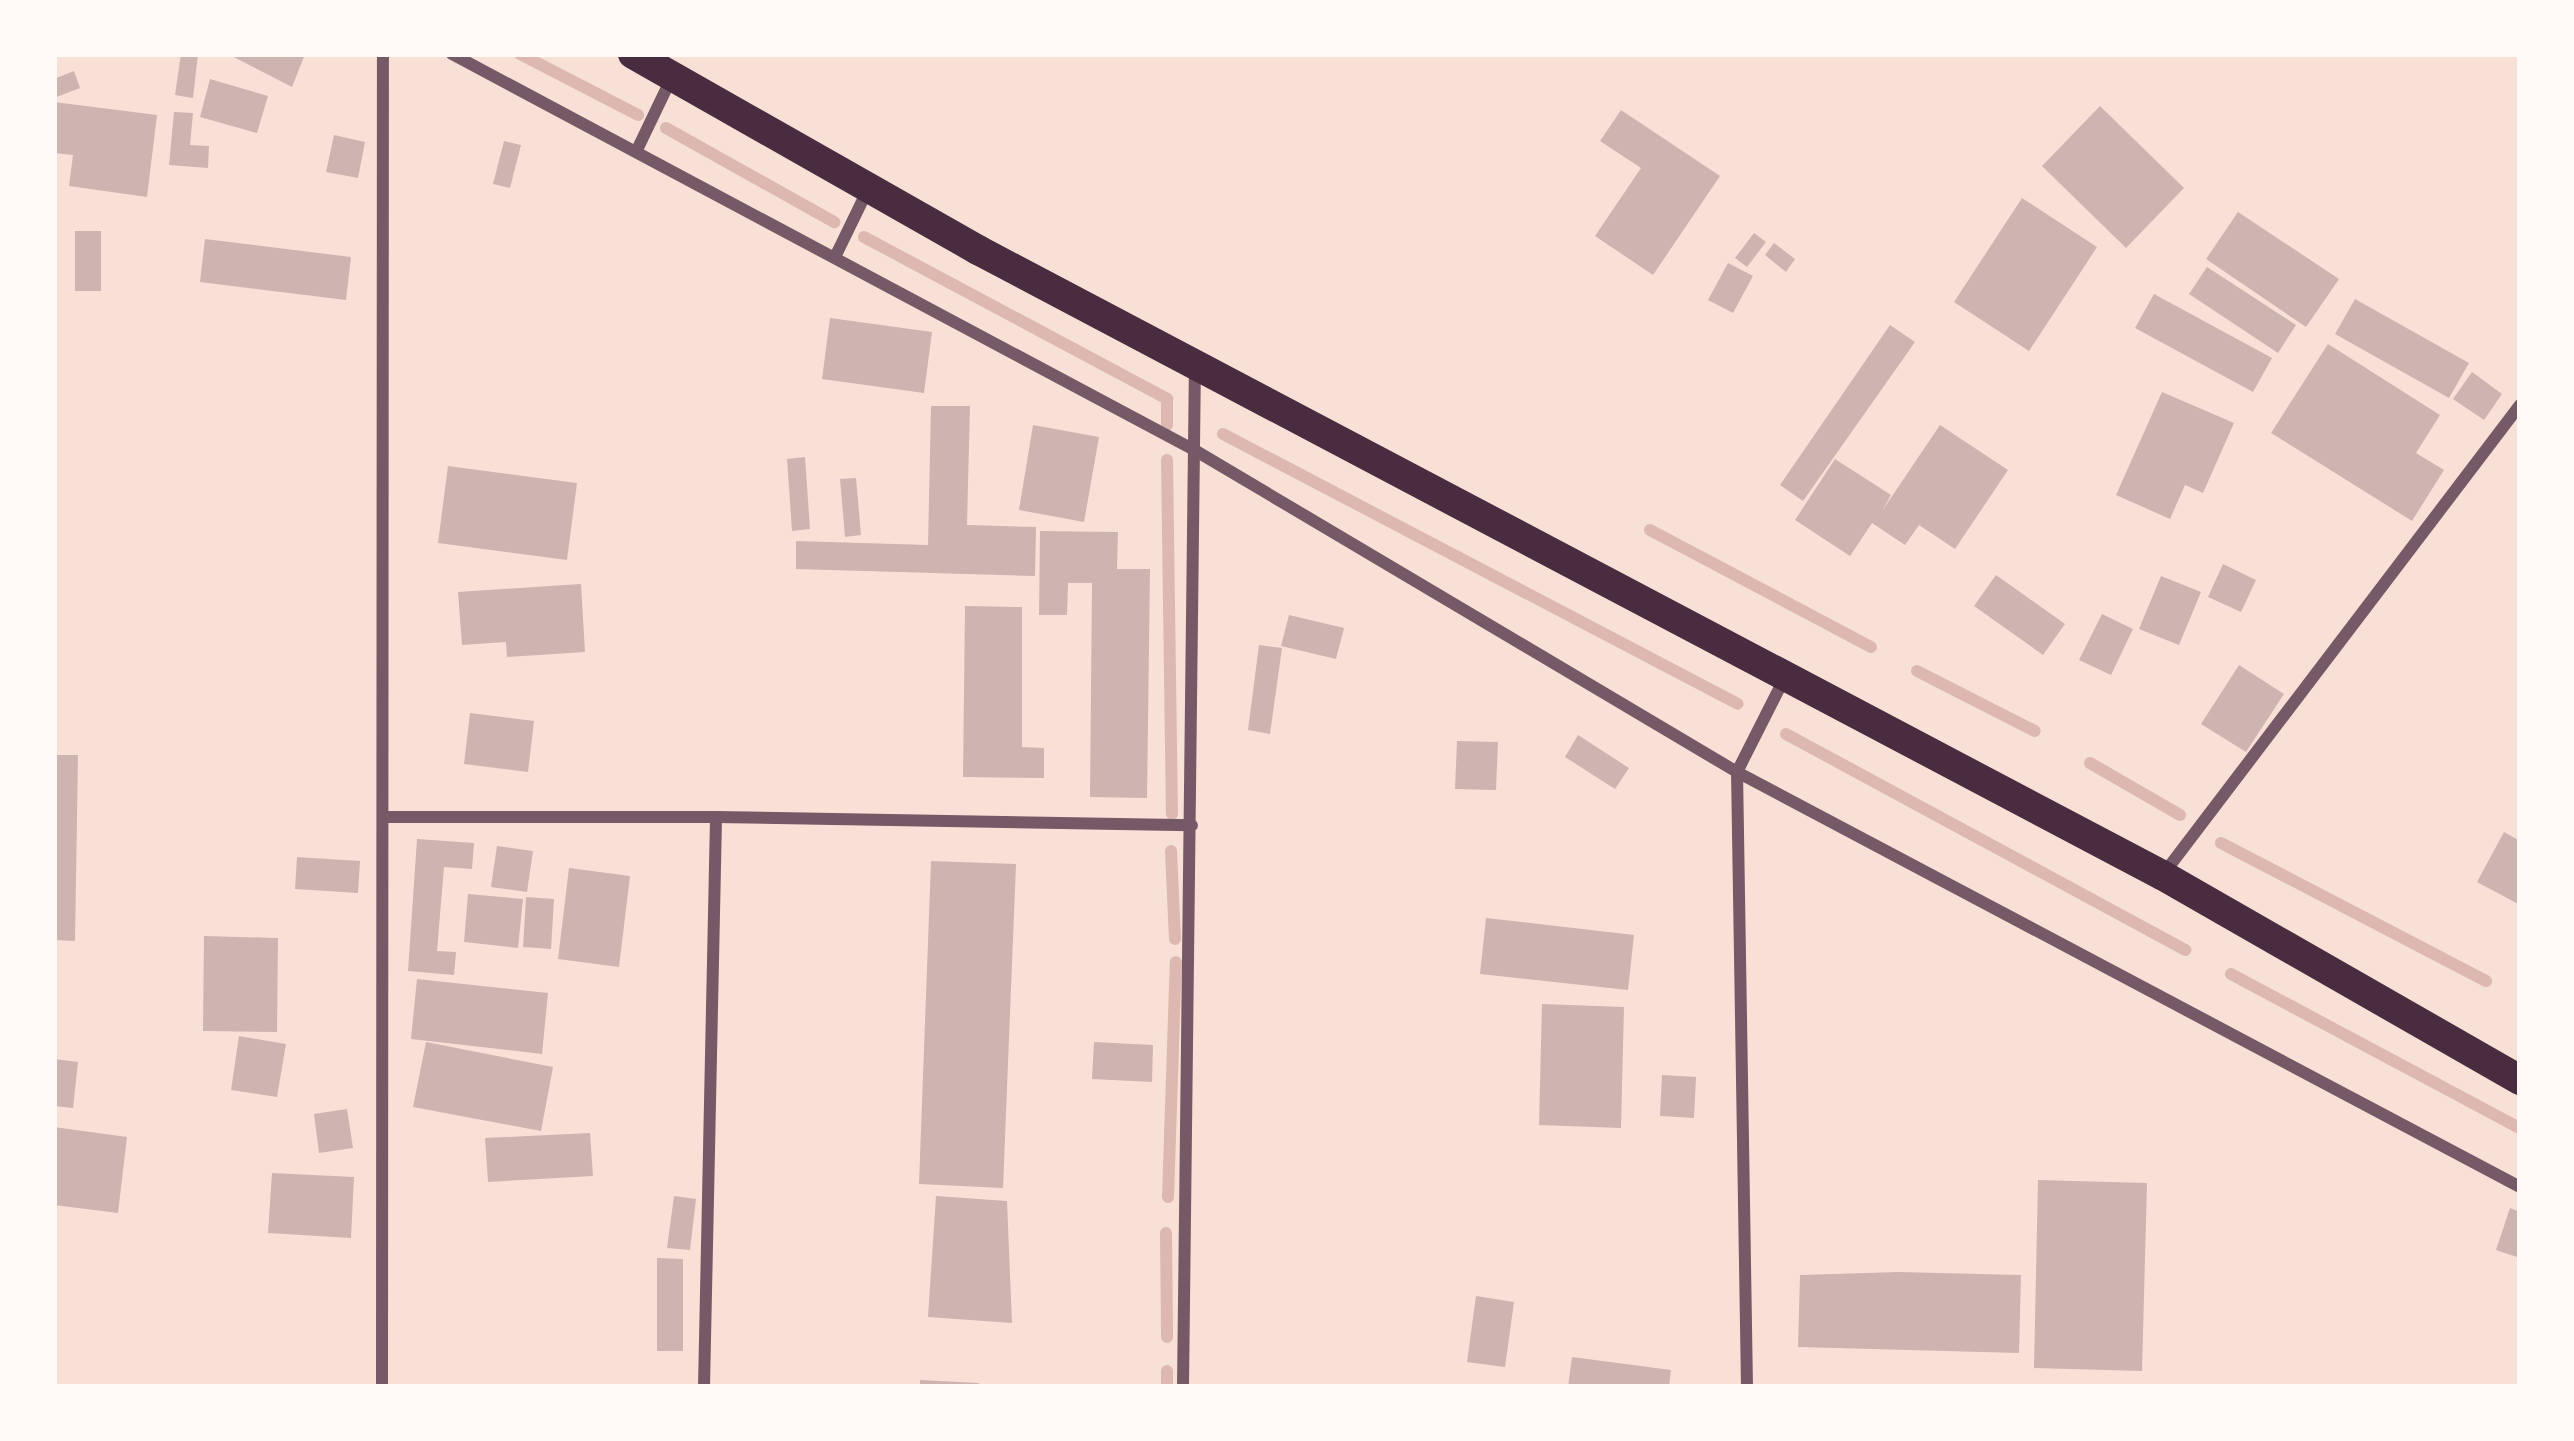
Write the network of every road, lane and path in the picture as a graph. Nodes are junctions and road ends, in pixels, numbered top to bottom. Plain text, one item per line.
1 (383, 54) edge
2 (452, 54) edge
3 (634, 54) edge
4 (672, 76) junction
5 (637, 150) junction
6 (869, 188) junction
7 (836, 255) junction
8 (1195, 363) junction
9 (2520, 405) edge
10 (1196, 451) junction
11 (1783, 681) junction
12 (1737, 772) junction
13 (385, 817) junction
14 (716, 817) junction
15 (1192, 826) junction
16 (2162, 875) junction
17 (2520, 1080) edge
18 (2520, 1187) edge
19 (382, 1387) edge
20 (704, 1387) edge
21 (1183, 1387) edge
22 (1747, 1387) edge

1 - 13 street
2 - 5 street
3 - 4 main road
4 - 5 street
4 - 6 main road
5 - 7 street
6 - 7 street
6 - 8 main road
7 - 10 street
8 - 10 street
8 - 11 main road
9 - 16 street
10 - 12 street
10 - 15 street
11 - 12 street
11 - 16 main road
12 - 18 street
12 - 22 street
13 - 14 street
13 - 19 street
14 - 15 street
14 - 20 street
15 - 21 street
16 - 17 main road

